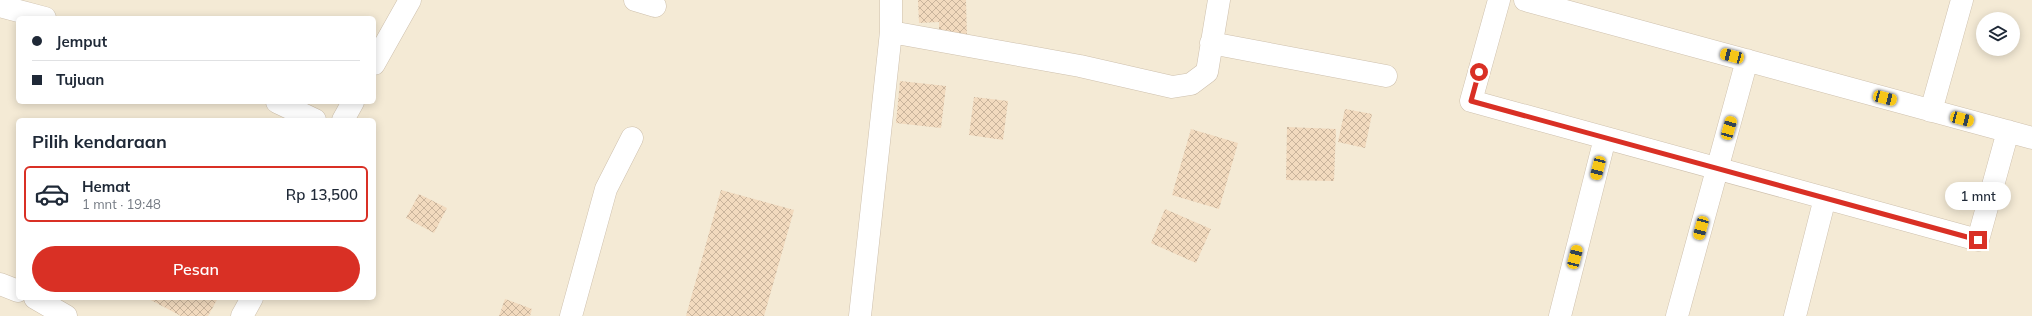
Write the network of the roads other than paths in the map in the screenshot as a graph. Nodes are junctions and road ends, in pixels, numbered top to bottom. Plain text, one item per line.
1 (410, 0) edge
2 (892, 0) edge
3 (1219, 0) edge
4 (1499, 0) edge
5 (1525, 0) edge
6 (1962, 0) edge
7 (0, 6) edge
8 (38, 16) edge
9 (891, 32) junction
10 (1211, 43) junction
11 (376, 60) edge
12 (1747, 60) junction
13 (1386, 76) dead end
14 (280, 104) edge
15 (352, 104) edge
16 (1931, 110) junction
17 (311, 118) edge
18 (344, 118) edge
19 (2008, 131) junction
20 (632, 138) dead end
21 (1605, 138) junction
22 (2032, 138) edge
23 (1718, 168) junction
24 (1825, 198) junction
25 (0, 284) edge
26 (16, 290) edge
27 (38, 300) edge
28 (251, 300) edge
29 (66, 316) edge
30 (242, 316) edge
31 (572, 316) edge
32 (860, 316) edge
33 (1560, 316) edge
34 (1677, 316) edge
35 (1795, 316) edge

1 - 11 street
2 - 9 street
3 - 10 street
4 - 21 street
5 - 12 street
6 - 16 street
7 - 8 street
9 - 10 street
9 - 32 street
10 - 13 street
12 - 16 street
12 - 23 street
14 - 17 street
15 - 18 street
16 - 19 street
19 - 22 street
19 - 24 street
20 - 31 street
21 - 23 street
21 - 33 street
23 - 24 street
23 - 34 street
24 - 35 street
25 - 26 street
27 - 29 street
28 - 30 street

